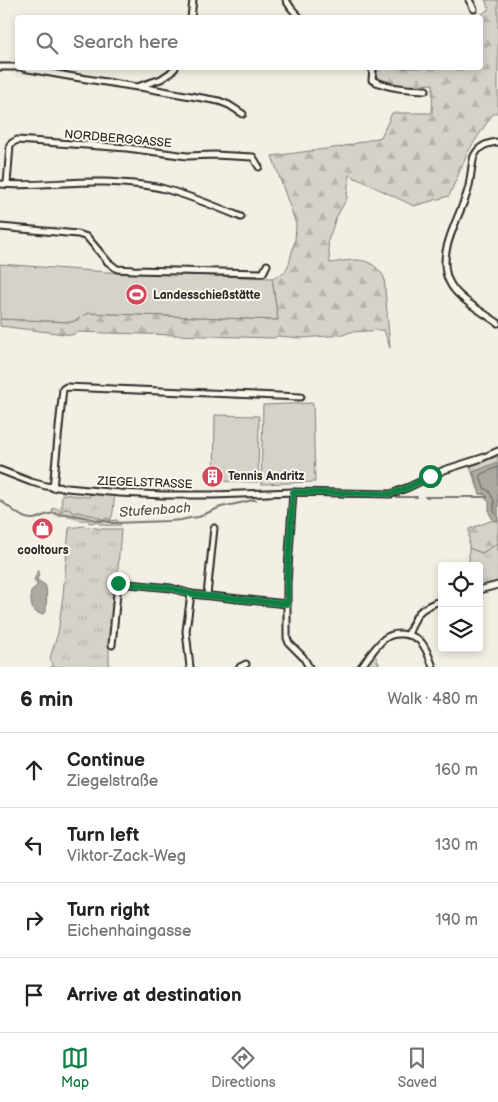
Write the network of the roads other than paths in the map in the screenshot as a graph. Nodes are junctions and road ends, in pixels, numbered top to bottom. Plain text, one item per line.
1 (193, 0) edge
2 (286, 0) edge
3 (469, 0) edge
4 (474, 9) dead end
5 (191, 15) edge
6 (297, 15) edge
7 (0, 67) edge
8 (15, 67) edge
9 (34, 70) edge
10 (173, 70) edge
11 (373, 70) edge
12 (137, 87) junction
13 (426, 90) dead end
14 (243, 114) dead end
15 (498, 142) edge
16 (260, 167) dead end
17 (0, 184) edge
18 (7, 184) junction
19 (241, 217) dead end
20 (0, 228) edge
21 (267, 265) dead end
22 (498, 323) edge
23 (301, 396) dead end
24 (498, 451) edge
25 (0, 470) edge
26 (53, 488) junction
27 (293, 492) junction
28 (214, 528) dead end
29 (498, 585) edge
30 (483, 589) edge
31 (191, 594) junction
32 (207, 594) junction
33 (438, 602) edge
34 (287, 604) junction
35 (408, 635) junction
36 (112, 645) dead end
37 (246, 664) dead end
38 (190, 667) edge
39 (240, 667) edge
40 (309, 667) edge
41 (361, 667) edge
42 (433, 667) edge

1 - 5 street
2 - 6 street
3 - 4 street
7 - 8 street
9 - 12 street
10 - 12 street
11 - 13 street
12 - 14 street
15 - 22 street
16 - 18 street, NORDBERGGASSE
17 - 18 street
18 - 19 street
20 - 21 street
23 - 26 street
24 - 27 street, ZIEGELSTRASSE
25 - 26 street, ZIEGELSTRASSE
26 - 27 street, ZIEGELSTRASSE
27 - 34 street
28 - 32 street
29 - 30 street
31 - 32 street
31 - 36 street
31 - 38 street
32 - 34 street
33 - 35 street
34 - 40 street
35 - 41 street
35 - 42 street
37 - 39 street

